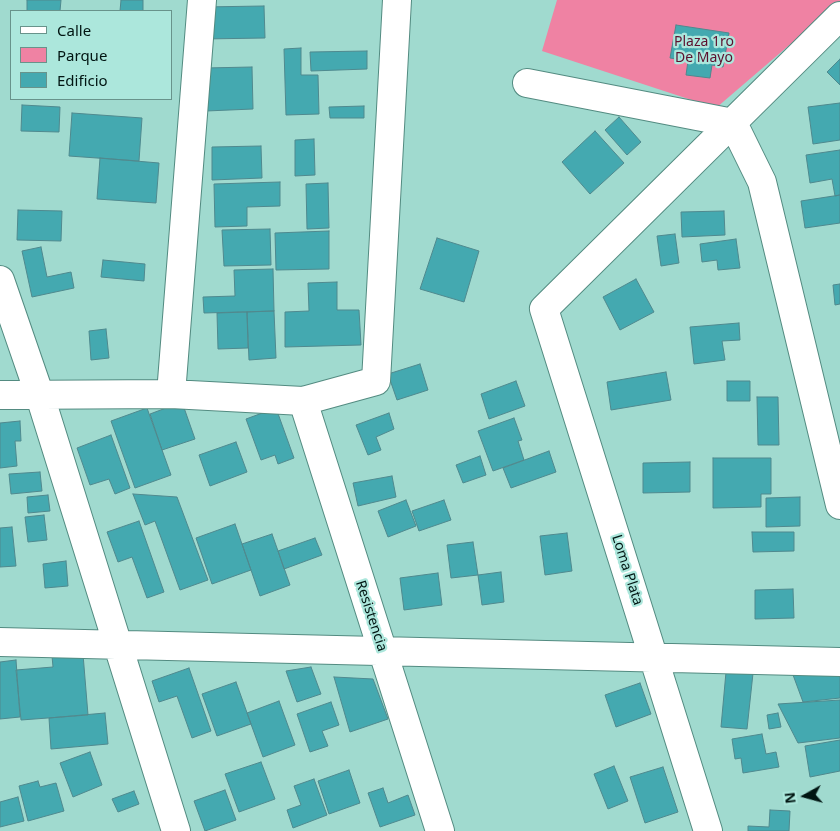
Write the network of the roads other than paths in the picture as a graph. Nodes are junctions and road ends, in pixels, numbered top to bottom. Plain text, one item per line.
1 (202, 0) edge
2 (397, 0) edge
3 (840, 16) edge
4 (527, 84) dead end
5 (733, 123) junction
6 (0, 280) edge
7 (171, 394) junction
8 (0, 395) edge
9 (40, 396) junction
10 (303, 400) junction
11 (840, 505) edge
12 (0, 642) edge
13 (120, 644) junction
14 (382, 650) junction
15 (655, 657) junction
16 (840, 662) edge
17 (176, 831) edge
18 (440, 831) edge
19 (708, 831) edge

1 - 7 street
2 - 10 street
3 - 5 street
4 - 5 street
5 - 11 street
5 - 15 street, Loma Plata
6 - 9 street
7 - 9 street
7 - 10 street
8 - 9 street
9 - 13 street
10 - 14 street, Resistencia
12 - 13 street
13 - 14 street
13 - 17 street
14 - 15 street
14 - 18 street, Resistencia
15 - 16 street
15 - 19 street, Loma Plata

